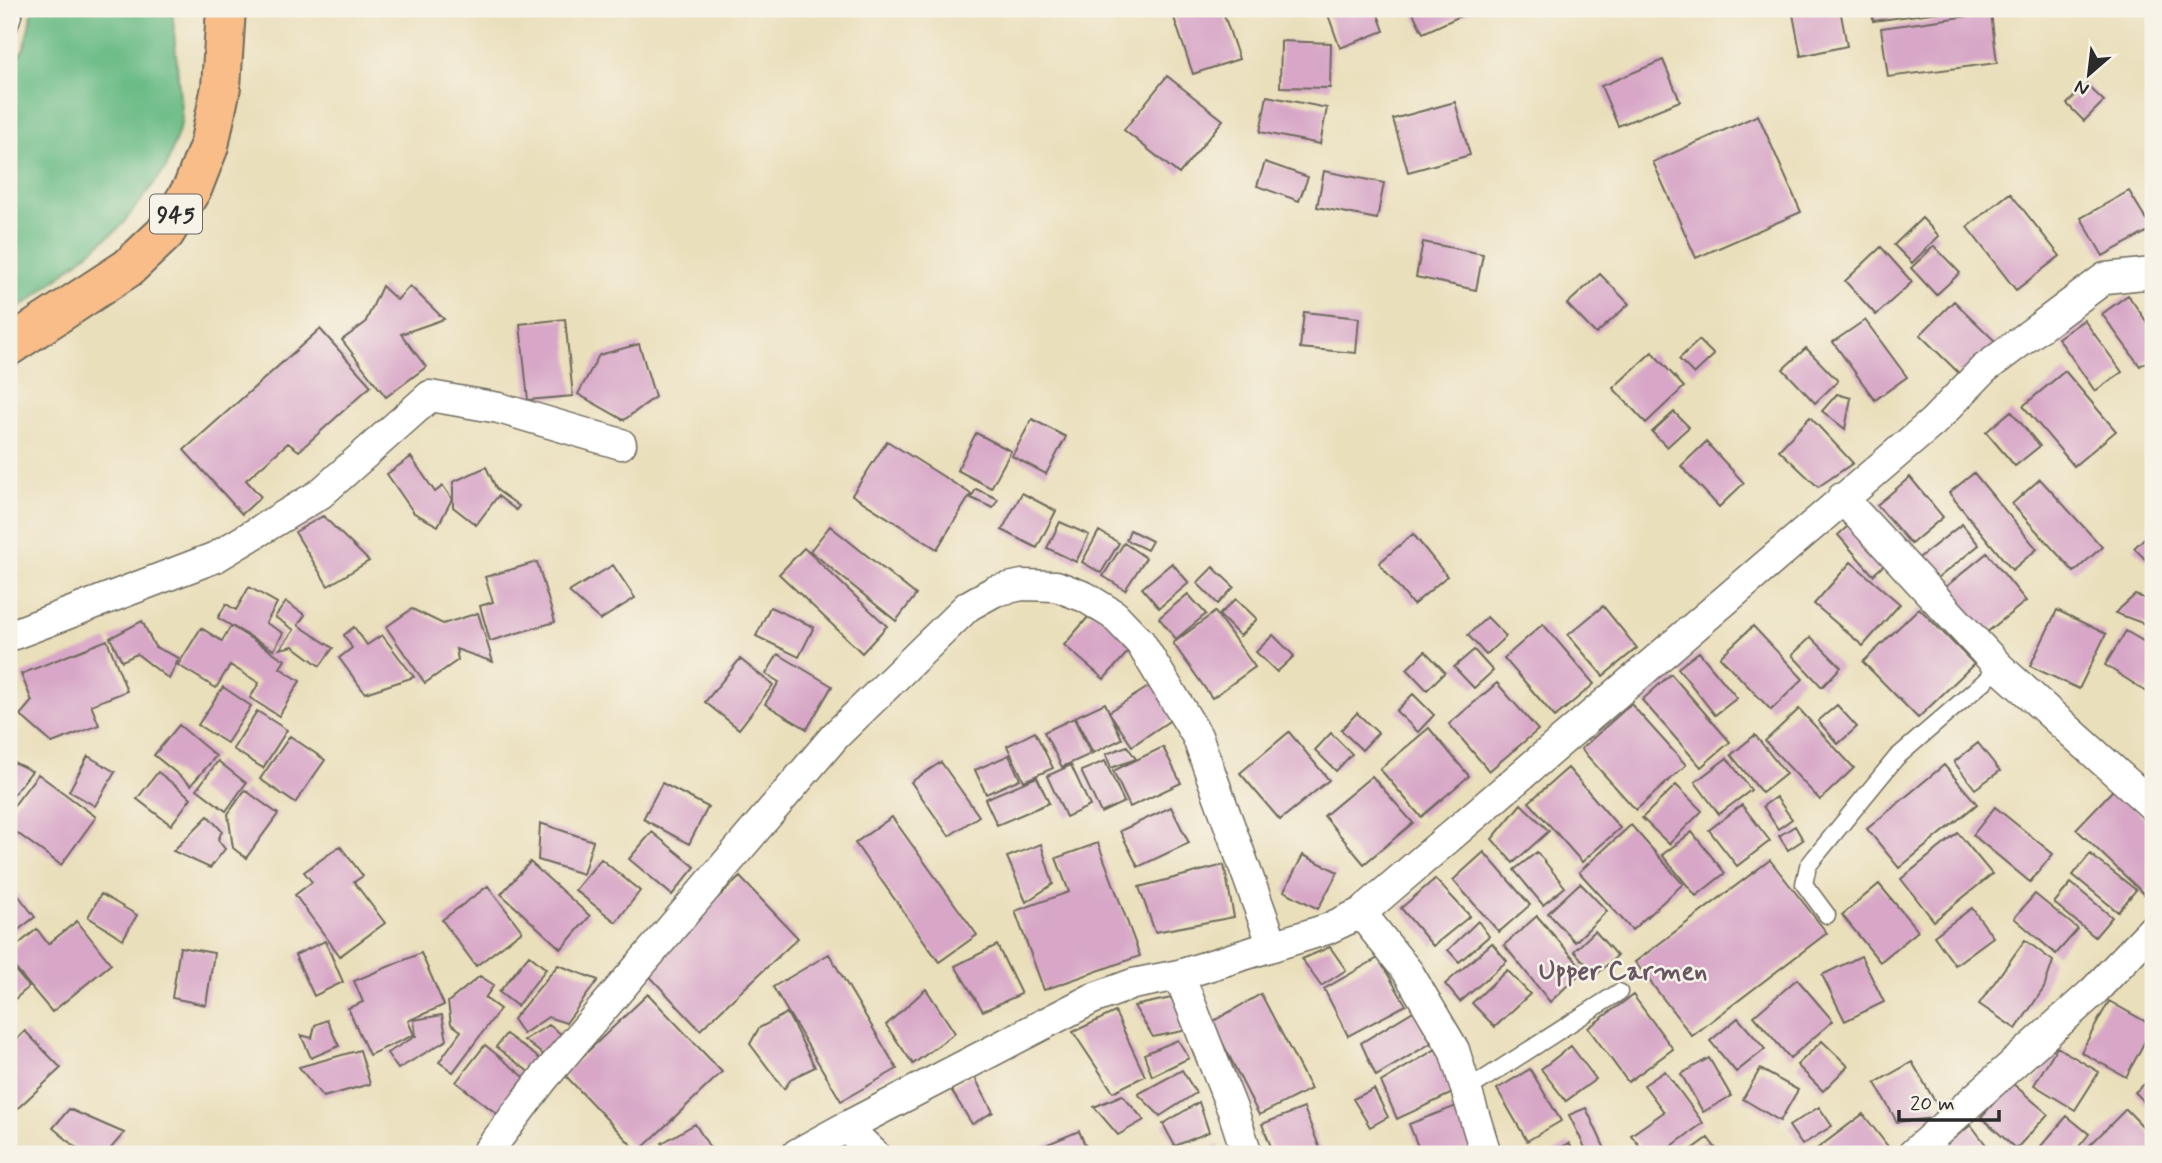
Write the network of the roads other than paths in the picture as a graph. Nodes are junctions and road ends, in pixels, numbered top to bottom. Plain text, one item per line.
1 (15, 9) edge
2 (226, 9) edge
3 (9, 28) edge
4 (2153, 272) edge
5 (9, 346) edge
6 (621, 444) dead end
7 (1842, 498) junction
8 (9, 636) edge
9 (2000, 668) junction
10 (2153, 806) edge
11 (1361, 913) junction
12 (1827, 915) dead end
13 (2153, 929) edge
14 (1273, 946) junction
15 (1179, 975) junction
16 (1619, 992) dead end
17 (1467, 1090) junction
18 (846, 1126) junction
19 (486, 1154) edge
20 (797, 1154) edge
21 (874, 1154) edge
22 (1247, 1154) edge
23 (1486, 1154) edge
24 (1913, 1154) edge

1 - 3 lane
2 - 5 main road, 945
4 - 7 street
6 - 8 street
7 - 9 street
7 - 11 street
9 - 10 street
9 - 12 lane
11 - 14 street
11 - 17 street
13 - 24 street
14 - 15 street
14 - 19 street
15 - 18 street
15 - 22 street
16 - 17 lane
17 - 23 street
18 - 20 street
18 - 21 street

